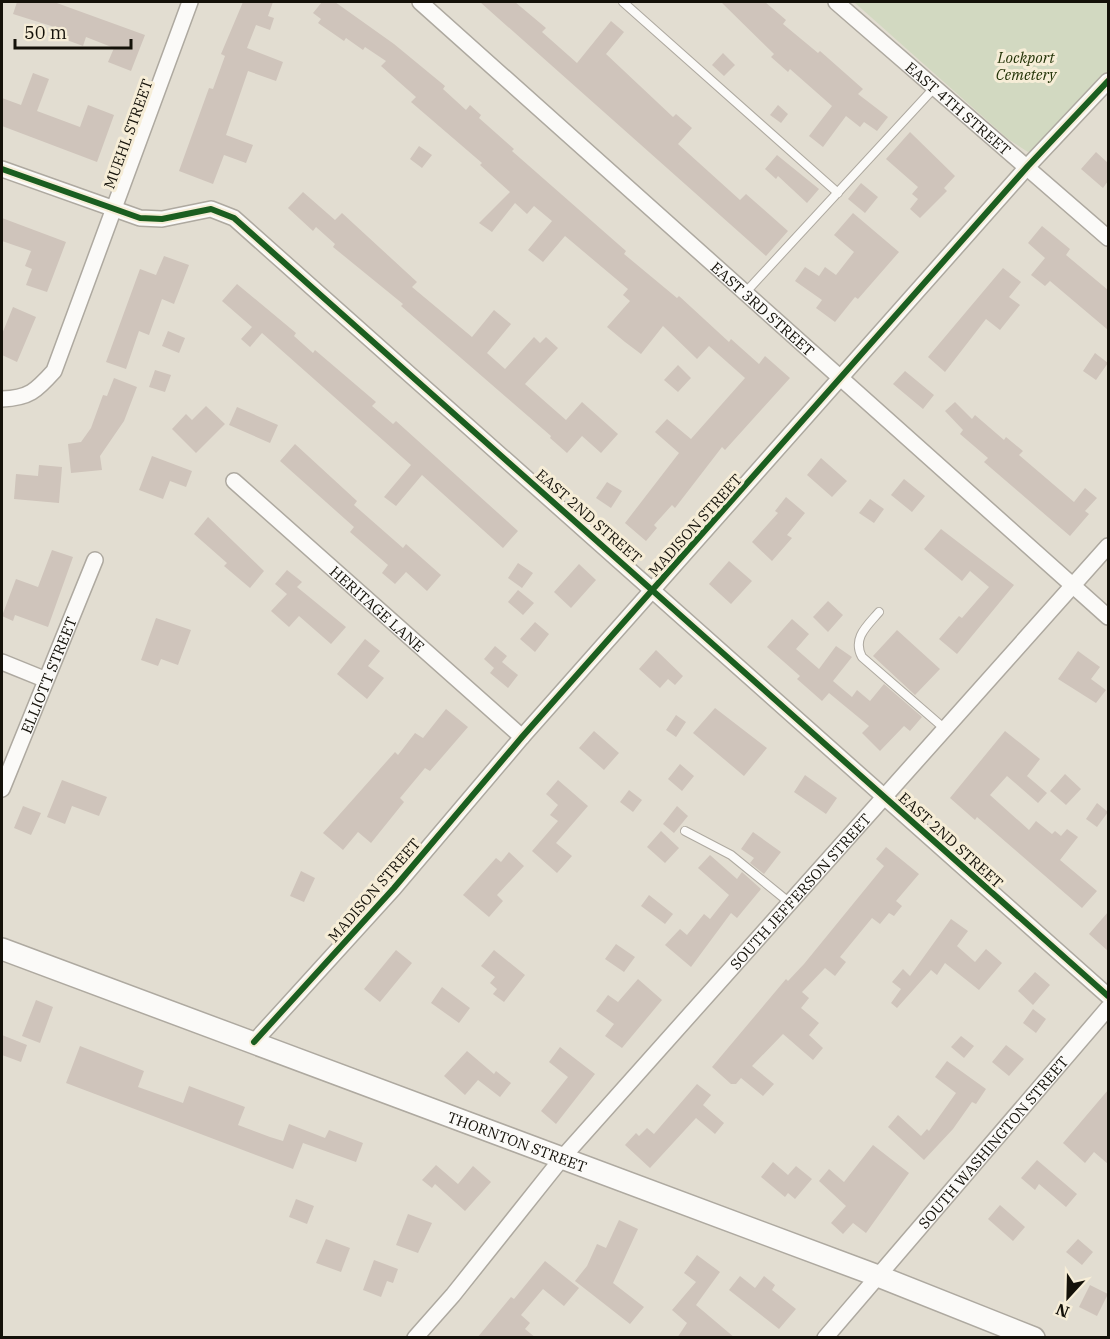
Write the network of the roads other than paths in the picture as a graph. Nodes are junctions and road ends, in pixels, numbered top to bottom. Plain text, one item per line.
1 (189, 2) edge
2 (420, 2) edge
3 (622, 2) edge
4 (836, 2) edge
5 (1108, 81) edge
6 (936, 87) junction
7 (1028, 166) junction
8 (2, 169) edge
9 (838, 193) junction
10 (112, 210) junction
11 (1108, 238) edge
12 (746, 293) junction
13 (841, 379) junction
14 (2, 399) edge
15 (234, 481) dead end
16 (1108, 546) edge
17 (95, 560) dead end
18 (1074, 585) junction
19 (653, 589) junction
20 (879, 612) dead end
21 (1108, 617) edge
22 (2, 662) edge
23 (44, 680) junction
24 (945, 729) junction
25 (522, 736) junction
26 (2, 789) edge
27 (884, 796) junction
28 (684, 831) dead end
29 (790, 903) junction
30 (2, 948) edge
31 (1108, 996) edge
32 (1108, 1008) edge
33 (254, 1042) junction
34 (563, 1157) junction
35 (878, 1276) junction
36 (415, 1338) edge
37 (825, 1338) edge
38 (1034, 1338) edge

1 - 10 street, MUEHL STREET
2 - 12 street, EAST 3RD STREET
3 - 9 lane
4 - 6 street, EAST 4TH STREET
5 - 7 street, MADISON STREET
6 - 7 street, EAST 4TH STREET
6 - 9 lane
7 - 11 street, EAST 4TH STREET
7 - 13 street, MADISON STREET
8 - 10 street, EAST 2ND STREET
9 - 12 lane
10 - 14 street, MUEHL STREET
10 - 19 street, EAST 2ND STREET
12 - 13 street, EAST 3RD STREET
13 - 18 street, EAST 3RD STREET
13 - 19 street, MADISON STREET
15 - 25 street, HERITAGE LANE
16 - 18 street, SOUTH JEFFERSON STREET
17 - 23 street, ELLIOTT STREET
18 - 21 street, EAST 3RD STREET
18 - 24 street, SOUTH JEFFERSON STREET
19 - 25 street, MADISON STREET
19 - 27 street, EAST 2ND STREET
20 - 24 lane
22 - 23 street
23 - 26 street, ELLIOTT STREET
24 - 27 street, SOUTH JEFFERSON STREET
25 - 33 street, MADISON STREET
27 - 29 street, SOUTH JEFFERSON STREET
27 - 31 street, EAST 2ND STREET
28 - 29 lane
29 - 34 street, SOUTH JEFFERSON STREET
30 - 33 street, THORNTON STREET
32 - 35 street, SOUTH WASHINGTON STREET
33 - 34 street, THORNTON STREET
34 - 35 street, THORNTON STREET
34 - 36 street, SOUTH JEFFERSON STREET
35 - 37 street, SOUTH WASHINGTON STREET
35 - 38 street, THORNTON STREET

